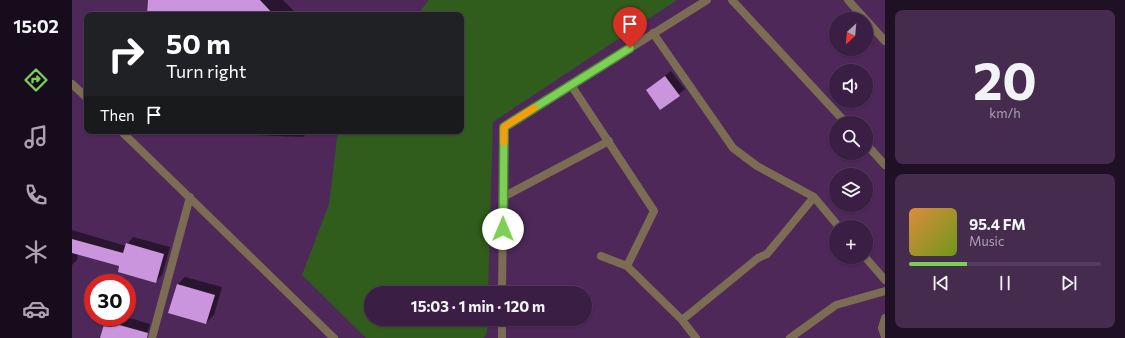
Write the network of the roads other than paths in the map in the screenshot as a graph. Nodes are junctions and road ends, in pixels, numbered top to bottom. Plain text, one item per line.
1 (707, 0) edge
2 (732, 0) edge
3 (848, 0) edge
4 (858, 12) edge
5 (873, 28) edge
6 (653, 34) junction
7 (885, 41) edge
8 (72, 84) edge
9 (571, 85) junction
10 (84, 95) edge
11 (840, 116) edge
12 (124, 134) edge
13 (610, 141) junction
14 (873, 152) edge
15 (885, 165) edge
16 (190, 197) junction
17 (503, 197) junction
18 (814, 197) junction
19 (833, 220) edge
20 (601, 256) dead end
21 (871, 264) edge
22 (627, 266) junction
23 (885, 280) edge
24 (502, 286) edge
25 (885, 291) edge
26 (885, 318) edge
27 (682, 320) junction
28 (502, 326) edge
29 (694, 337) edge
30 (885, 337) edge
31 (152, 338) edge
32 (334, 338) edge
33 (502, 338) edge
34 (790, 338) edge

1 - 6 street
2 - 11 street
3 - 4 street
5 - 7 street
6 - 9 street
6 - 18 street
8 - 10 street
9 - 13 street
9 - 17 street
12 - 16 street
13 - 17 street
13 - 22 street
14 - 15 street
16 - 31 street
16 - 32 street
17 - 24 street
18 - 19 street
18 - 27 street
20 - 22 street
21 - 23 street
22 - 27 street
25 - 34 street
26 - 30 street
27 - 29 street
28 - 33 street

